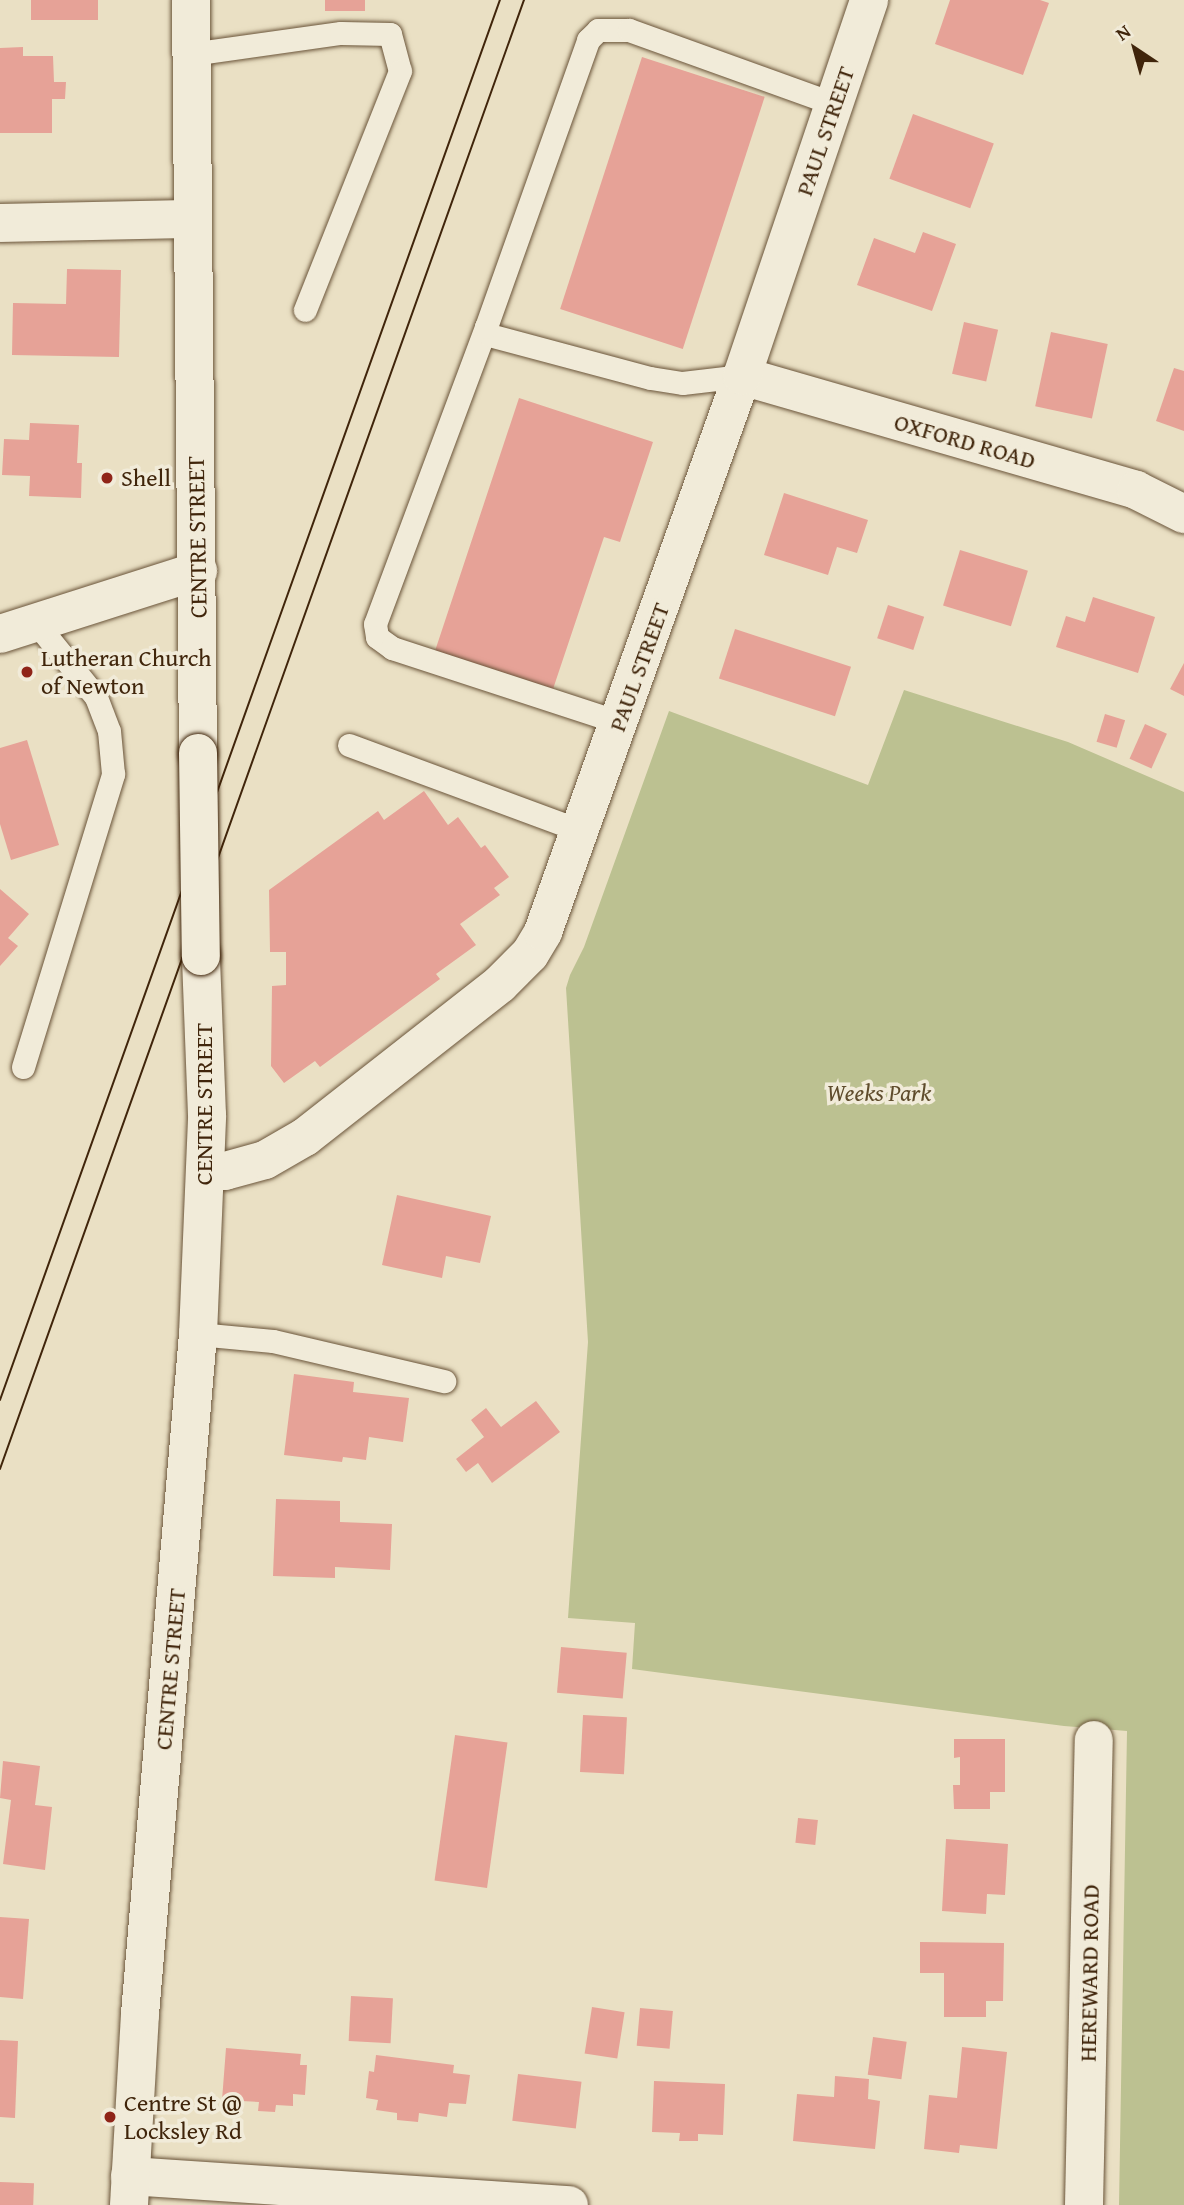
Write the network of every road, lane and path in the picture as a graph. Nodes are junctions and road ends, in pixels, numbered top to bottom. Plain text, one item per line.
1 (191, 0) edge
2 (869, 0) edge
3 (191, 54) junction
4 (834, 104) junction
5 (191, 219) junction
6 (0, 223) edge
7 (304, 310) dead end
8 (486, 327) junction
9 (742, 376) junction
10 (1184, 514) edge
11 (198, 571) junction
12 (36, 623) junction
13 (0, 634) edge
14 (619, 722) junction
15 (349, 745) dead end
16 (581, 831) junction
17 (23, 1067) dead end
18 (205, 1171) junction
19 (198, 1334) junction
20 (444, 1381) dead end
21 (1094, 1740) dead end
22 (130, 2191) edge
23 (569, 2205) edge
24 (1084, 2205) edge

1 - 3 street, CENTRE STREET
2 - 4 street, PAUL STREET
3 - 5 street, CENTRE STREET
3 - 7 lane
4 - 8 lane
4 - 9 street, PAUL STREET
5 - 6 street
5 - 11 street, CENTRE STREET
8 - 9 lane
8 - 14 lane
9 - 10 street, OXFORD ROAD
9 - 14 street, PAUL STREET
11 - 12 street
11 - 18 street, CENTRE STREET, bridge
12 - 13 street
12 - 17 lane
14 - 16 street, PAUL STREET
15 - 16 lane
16 - 18 street, PAUL STREET
18 - 19 street, CENTRE STREET
19 - 20 lane
19 - 22 street, CENTRE STREET
21 - 24 street, HEREWARD ROAD
22 - 23 street

